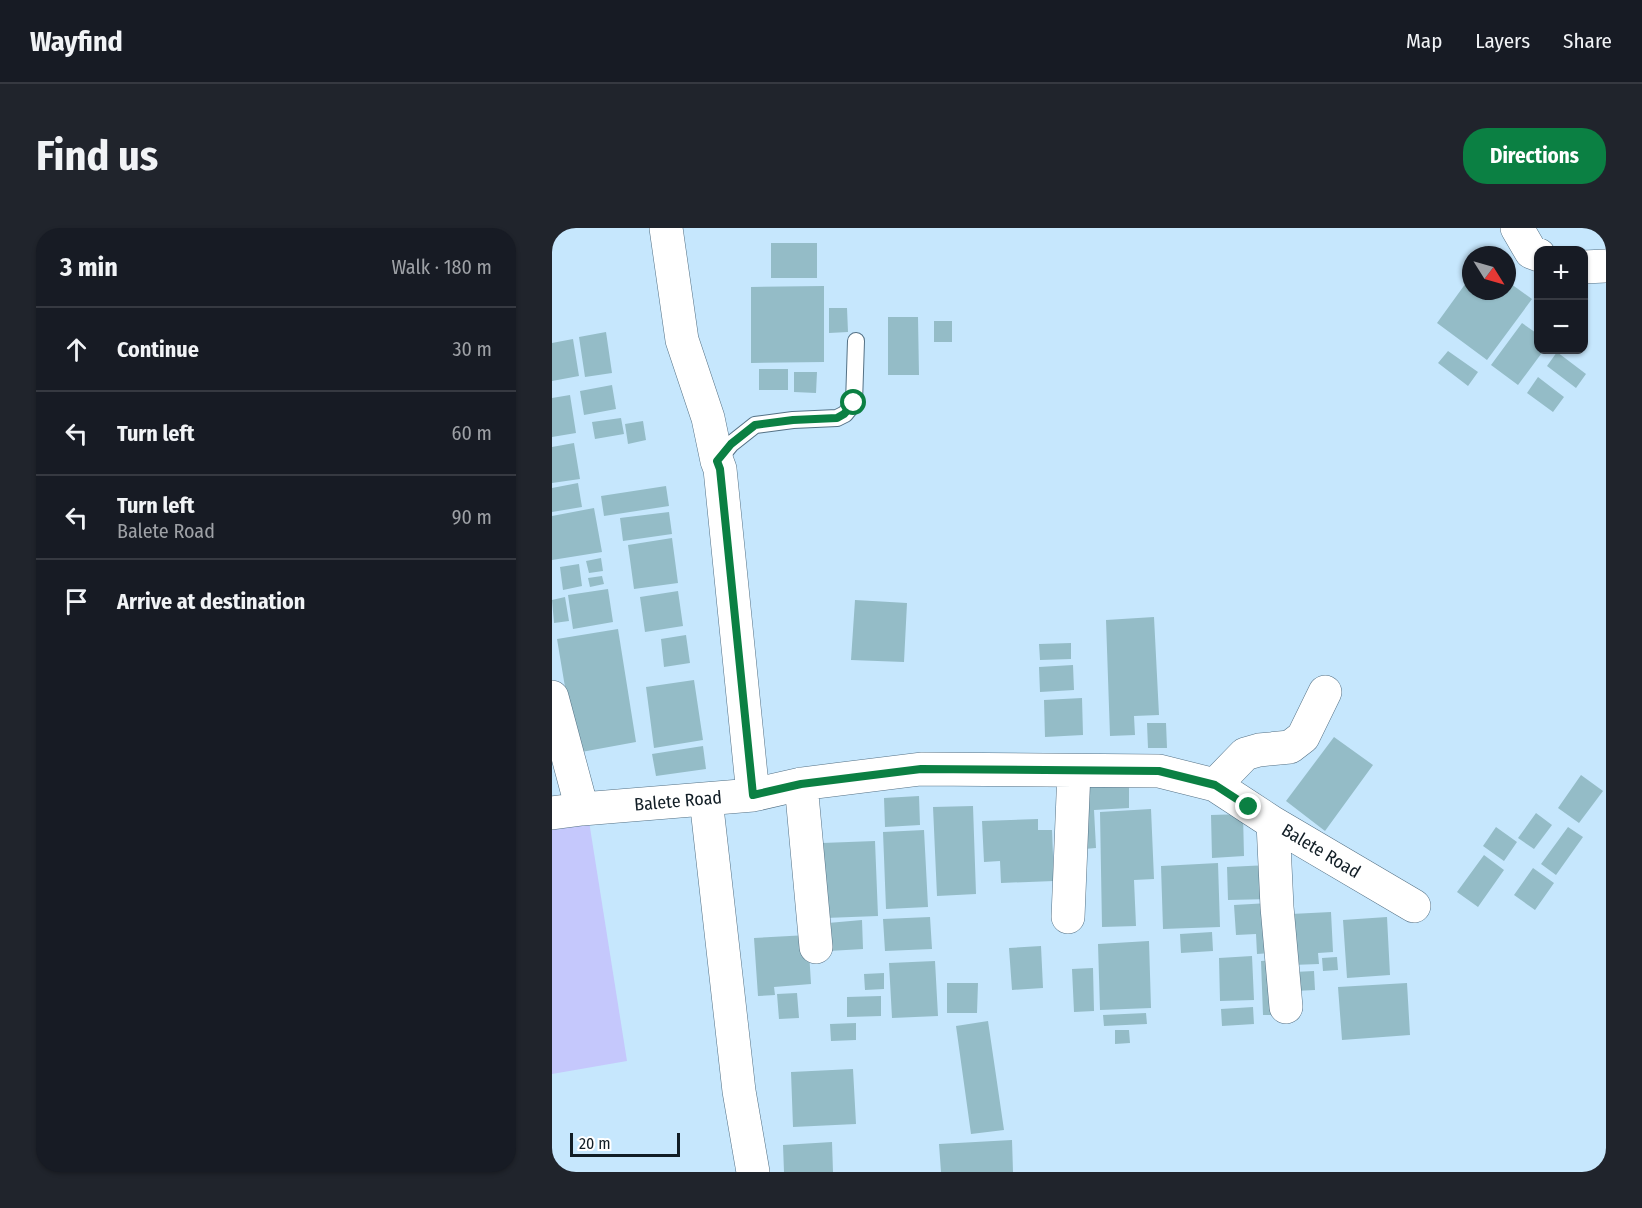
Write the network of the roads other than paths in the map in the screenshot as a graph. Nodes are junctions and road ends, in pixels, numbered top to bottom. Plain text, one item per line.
1 (666, 228) edge
2 (1517, 228) edge
3 (1534, 253) edge
4 (1606, 266) edge
5 (1588, 267) edge
6 (856, 341) dead end
7 (717, 461) junction
8 (1325, 692) dead end
9 (552, 697) edge
10 (1074, 771) junction
11 (801, 784) junction
12 (1215, 785) junction
13 (753, 795) junction
14 (706, 799) junction
15 (567, 811) edge
16 (1273, 823) junction
17 (1414, 906) dead end
18 (1068, 917) dead end
19 (816, 948) dead end
20 (1286, 1006) dead end
21 (753, 1172) edge

1 - 7 street
2 - 3 street
4 - 5 street
6 - 7 lane
7 - 13 street
8 - 12 street
9 - 15 street
10 - 11 street, Balete Road
10 - 12 street, Balete Road
10 - 18 street
11 - 13 street, Balete Road
11 - 19 street
12 - 16 street, Balete Road
13 - 14 street, Balete Road
14 - 15 street, Balete Road
14 - 21 street
16 - 17 street, Balete Road
16 - 20 street

